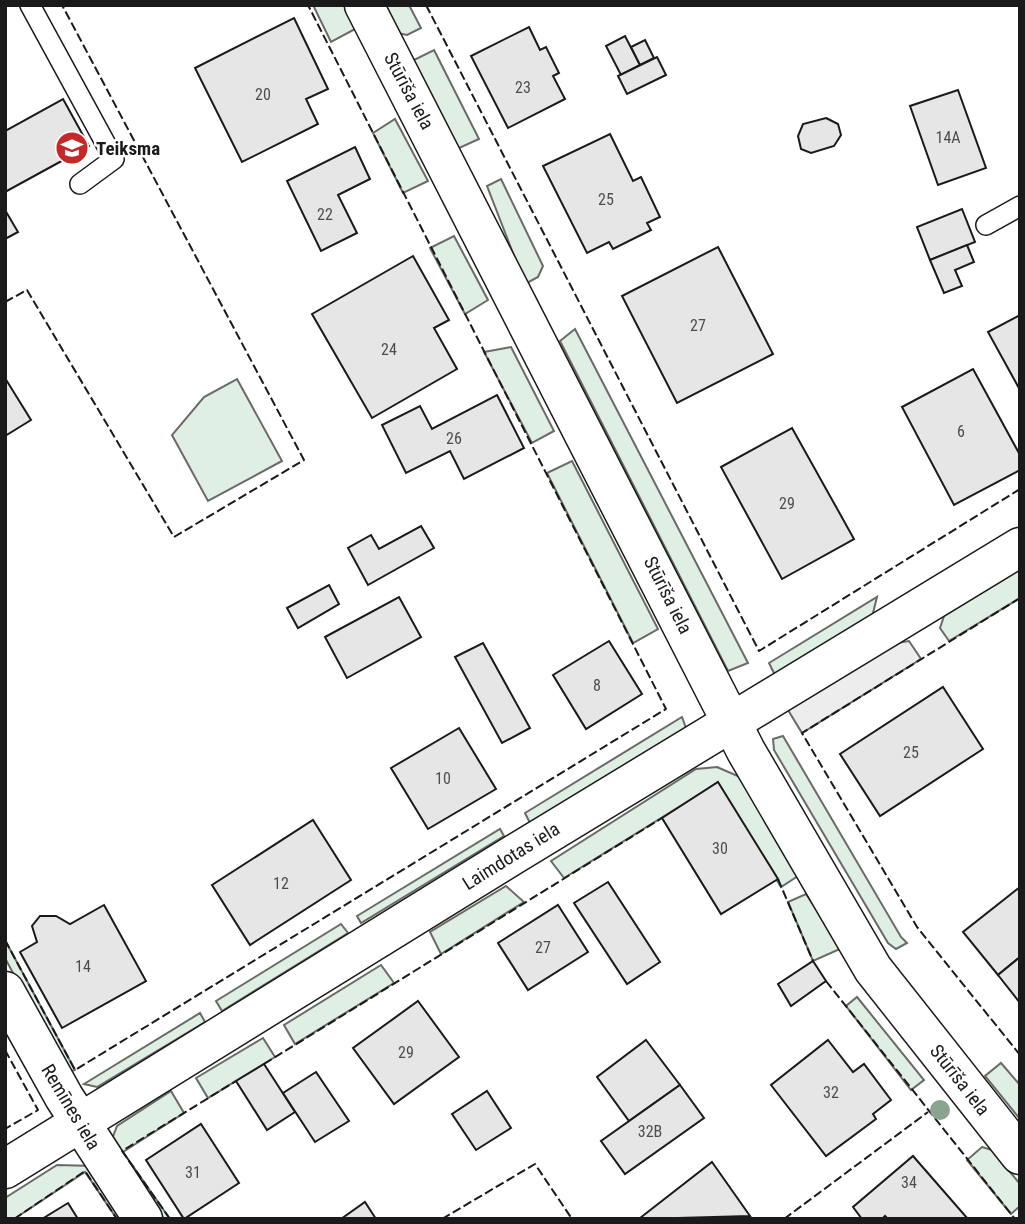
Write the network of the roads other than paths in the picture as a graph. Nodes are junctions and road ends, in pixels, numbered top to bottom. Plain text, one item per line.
1 (30, 5) edge
2 (364, 5) edge
3 (80, 184) dead end
4 (1020, 205) edge
5 (986, 225) dead end
6 (1020, 547) edge
7 (732, 721) junction
8 (5, 991) edge
9 (80, 1124) junction
10 (1020, 1155) edge
11 (5, 1169) edge
12 (144, 1219) edge

1 - 3 lane
2 - 7 street, Stūrīša iela
4 - 5 lane
6 - 7 street, Laimdotas iela
7 - 9 street, Laimdotas iela
7 - 10 street, Stūrīša iela
8 - 9 street, Remīnes iela
9 - 11 street, Laimdotas iela
9 - 12 street, Remīnes iela

